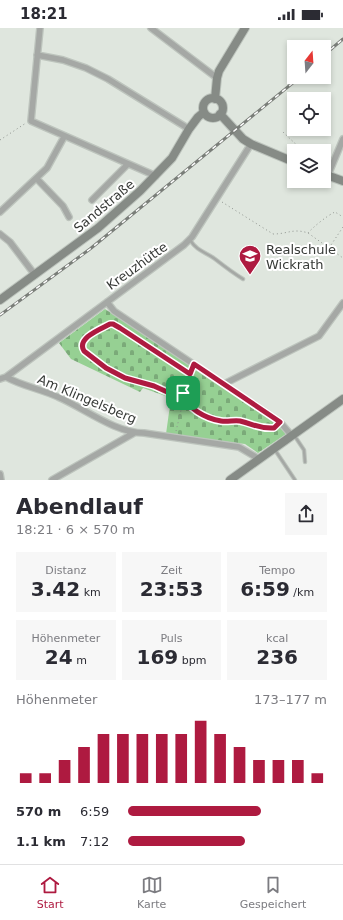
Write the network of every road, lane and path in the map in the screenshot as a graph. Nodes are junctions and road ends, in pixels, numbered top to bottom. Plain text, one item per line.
1 (40, 28) edge
2 (151, 28) edge
3 (245, 28) edge
4 (37, 55) junction
5 (217, 78) junction
6 (215, 99) junction
7 (204, 112) junction
8 (220, 114) junction
9 (31, 122) junction
10 (189, 129) junction
11 (283, 132) dead end
12 (64, 137) junction
13 (343, 139) edge
14 (0, 140) edge
15 (251, 144) junction
16 (296, 144) edge
17 (287, 159) edge
18 (128, 164) junction
19 (331, 164) edge
20 (156, 176) junction
21 (331, 176) edge
22 (37, 179) junction
23 (343, 181) edge
24 (216, 199) junction
25 (92, 200) dead end
26 (0, 212) edge
27 (343, 216) edge
28 (69, 217) dead end
29 (343, 227) edge
30 (308, 233) junction
31 (0, 234) edge
32 (189, 240) junction
33 (329, 248) junction
34 (343, 258) edge
35 (35, 275) junction
36 (243, 279) dead end
37 (0, 300) edge
38 (107, 302) junction
39 (343, 303) edge
40 (194, 364) junction
41 (190, 374) junction
42 (3, 378) edge
43 (224, 384) junction
44 (183, 393) junction
45 (184, 398) junction
46 (343, 399) edge
47 (280, 422) junction
48 (134, 433) junction
49 (292, 435) junction
50 (174, 438) junction
51 (274, 448) junction
52 (259, 459) junction
53 (305, 462) dead end
54 (0, 474) edge
55 (1, 480) edge
56 (52, 480) edge
57 (230, 480) edge
58 (295, 480) edge

1 - 4 street
2 - 5 street
3 - 5 main road
4 - 9 street
4 - 10 street
5 - 6 main road
6 - 7 main road
6 - 8 main road
7 - 8 main road
7 - 10 main road, Sandstraße
8 - 15 main road
9 - 12 street
9 - 14 path
10 - 20 main road, Sandstraße
11 - 16 path
12 - 18 street
12 - 22 street
13 - 19 street
15 - 17 main road
15 - 24 street, Kreuzhütte
18 - 20 street
18 - 25 street
20 - 35 main road, Sandstraße
21 - 23 main road
22 - 26 street
22 - 28 street
24 - 30 path
24 - 32 street, Kreuzhütte
27 - 30 path
29 - 33 path
30 - 33 path
31 - 35 street
32 - 36 lane
32 - 38 street, Kreuzhütte
33 - 34 path
35 - 37 main road, Sandstraße
38 - 40 street
38 - 42 street, Kreuzhütte
39 - 43 street
40 - 41 path
40 - 43 street
41 - 44 path
41 - 44 path
42 - 48 street, Am Klingelsberg
43 - 47 street
44 - 45 path
45 - 47 path
45 - 50 path
46 - 49 main road
47 - 49 street
48 - 50 street, Am Klingelsberg
48 - 56 street
49 - 51 main road
49 - 53 lane
50 - 52 street, Am Klingelsberg
51 - 52 main road
51 - 58 lane
52 - 57 main road
54 - 55 street

